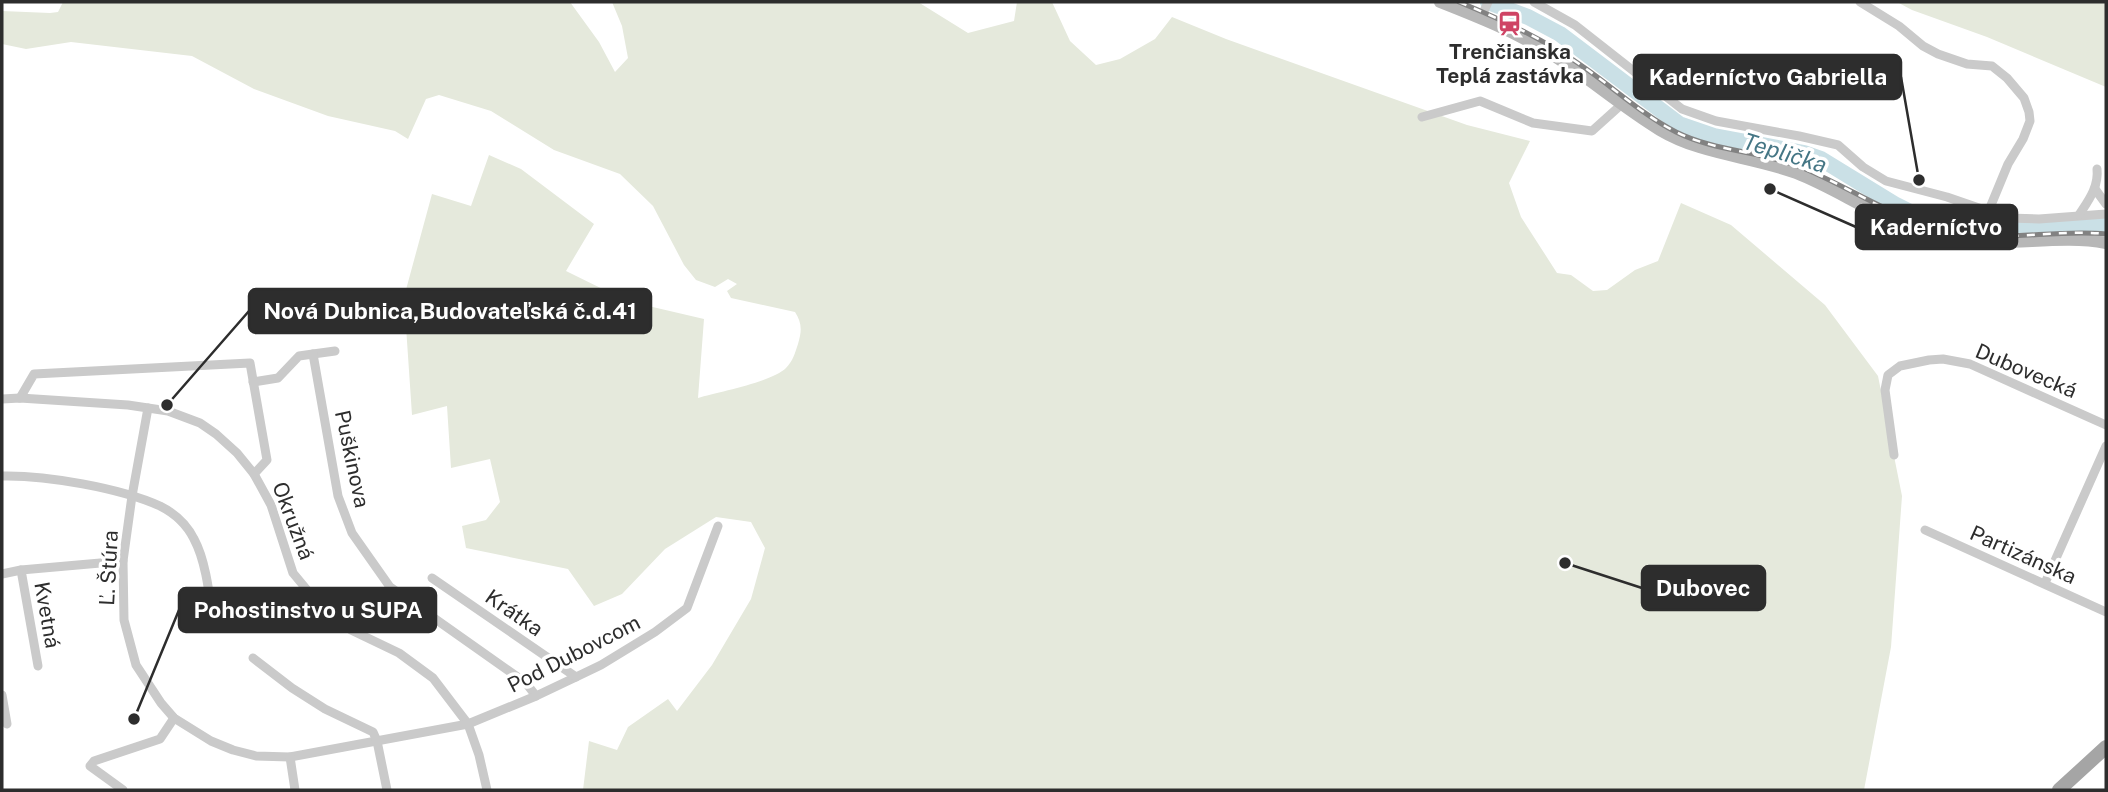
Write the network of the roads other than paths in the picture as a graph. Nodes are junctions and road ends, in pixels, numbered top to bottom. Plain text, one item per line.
1 (1440, 2) edge
2 (1534, 2) edge
3 (1860, 2) edge
4 (1485, 10) edge
5 (1622, 104) junction
6 (1422, 117) dead end
7 (2096, 169) dead end
8 (2095, 189) junction
9 (2106, 204) edge
10 (1989, 211) junction
11 (2106, 214) edge
12 (2079, 215) junction
13 (1988, 238) junction
14 (2106, 243) edge
15 (335, 351) dead end
16 (313, 354) junction
17 (253, 382) junction
18 (20, 398) junction
19 (2, 399) edge
20 (148, 408) junction
21 (2106, 425) edge
22 (2106, 446) edge
23 (1894, 455) dead end
24 (254, 474) junction
25 (2, 476) edge
26 (132, 496) junction
27 (718, 526) dead end
28 (1925, 530) dead end
29 (122, 561) junction
30 (21, 570) junction
31 (2, 574) edge
32 (432, 578) dead end
33 (2045, 583) junction
34 (2106, 612) edge
35 (214, 628) dead end
36 (253, 658) dead end
37 (38, 666) dead end
38 (576, 677) junction
39 (2, 695) edge
40 (536, 696) junction
41 (174, 719) junction
42 (7, 724) dead end
43 (468, 724) junction
44 (377, 741) junction
45 (2106, 747) edge
46 (290, 757) junction
47 (123, 790) edge
48 (295, 790) edge
49 (387, 790) edge
50 (487, 790) edge
51 (2059, 790) edge

1 - 4 main road
2 - 10 street
3 - 10 street
4 - 5 main road
5 - 6 street
5 - 13 main road
7 - 8 street
8 - 9 street
8 - 12 street
10 - 12 street
10 - 13 street
11 - 12 street
13 - 14 main road
15 - 16 street
16 - 17 street
16 - 40 street, Puškinova
17 - 18 street
17 - 24 street, Okružná
18 - 19 street, Okružná
18 - 20 street, Okružná
20 - 24 street, Okružná
20 - 26 street, Ľ. Štúra
21 - 23 street, Dubovecká
22 - 33 street
24 - 43 street, Okružná
25 - 26 street
26 - 29 street, Ľ. Štúra
26 - 35 street
27 - 38 street, Pod Dubovcom
28 - 33 street, Partizánska
29 - 30 street
29 - 41 street, Ľ. Štúra
30 - 31 street
30 - 37 street, Kvetná
32 - 38 street, Krátka
33 - 34 street, Partizánska
36 - 44 street
38 - 40 street, Pod Dubovcom
39 - 42 street
40 - 43 street, Pod Dubovcom
41 - 46 street, Ľ. Štúra
41 - 47 street
43 - 44 street, Ľ. Štúra
43 - 50 street, Okružná
44 - 46 street, Ľ. Štúra
44 - 49 street
45 - 51 main road
46 - 48 street

